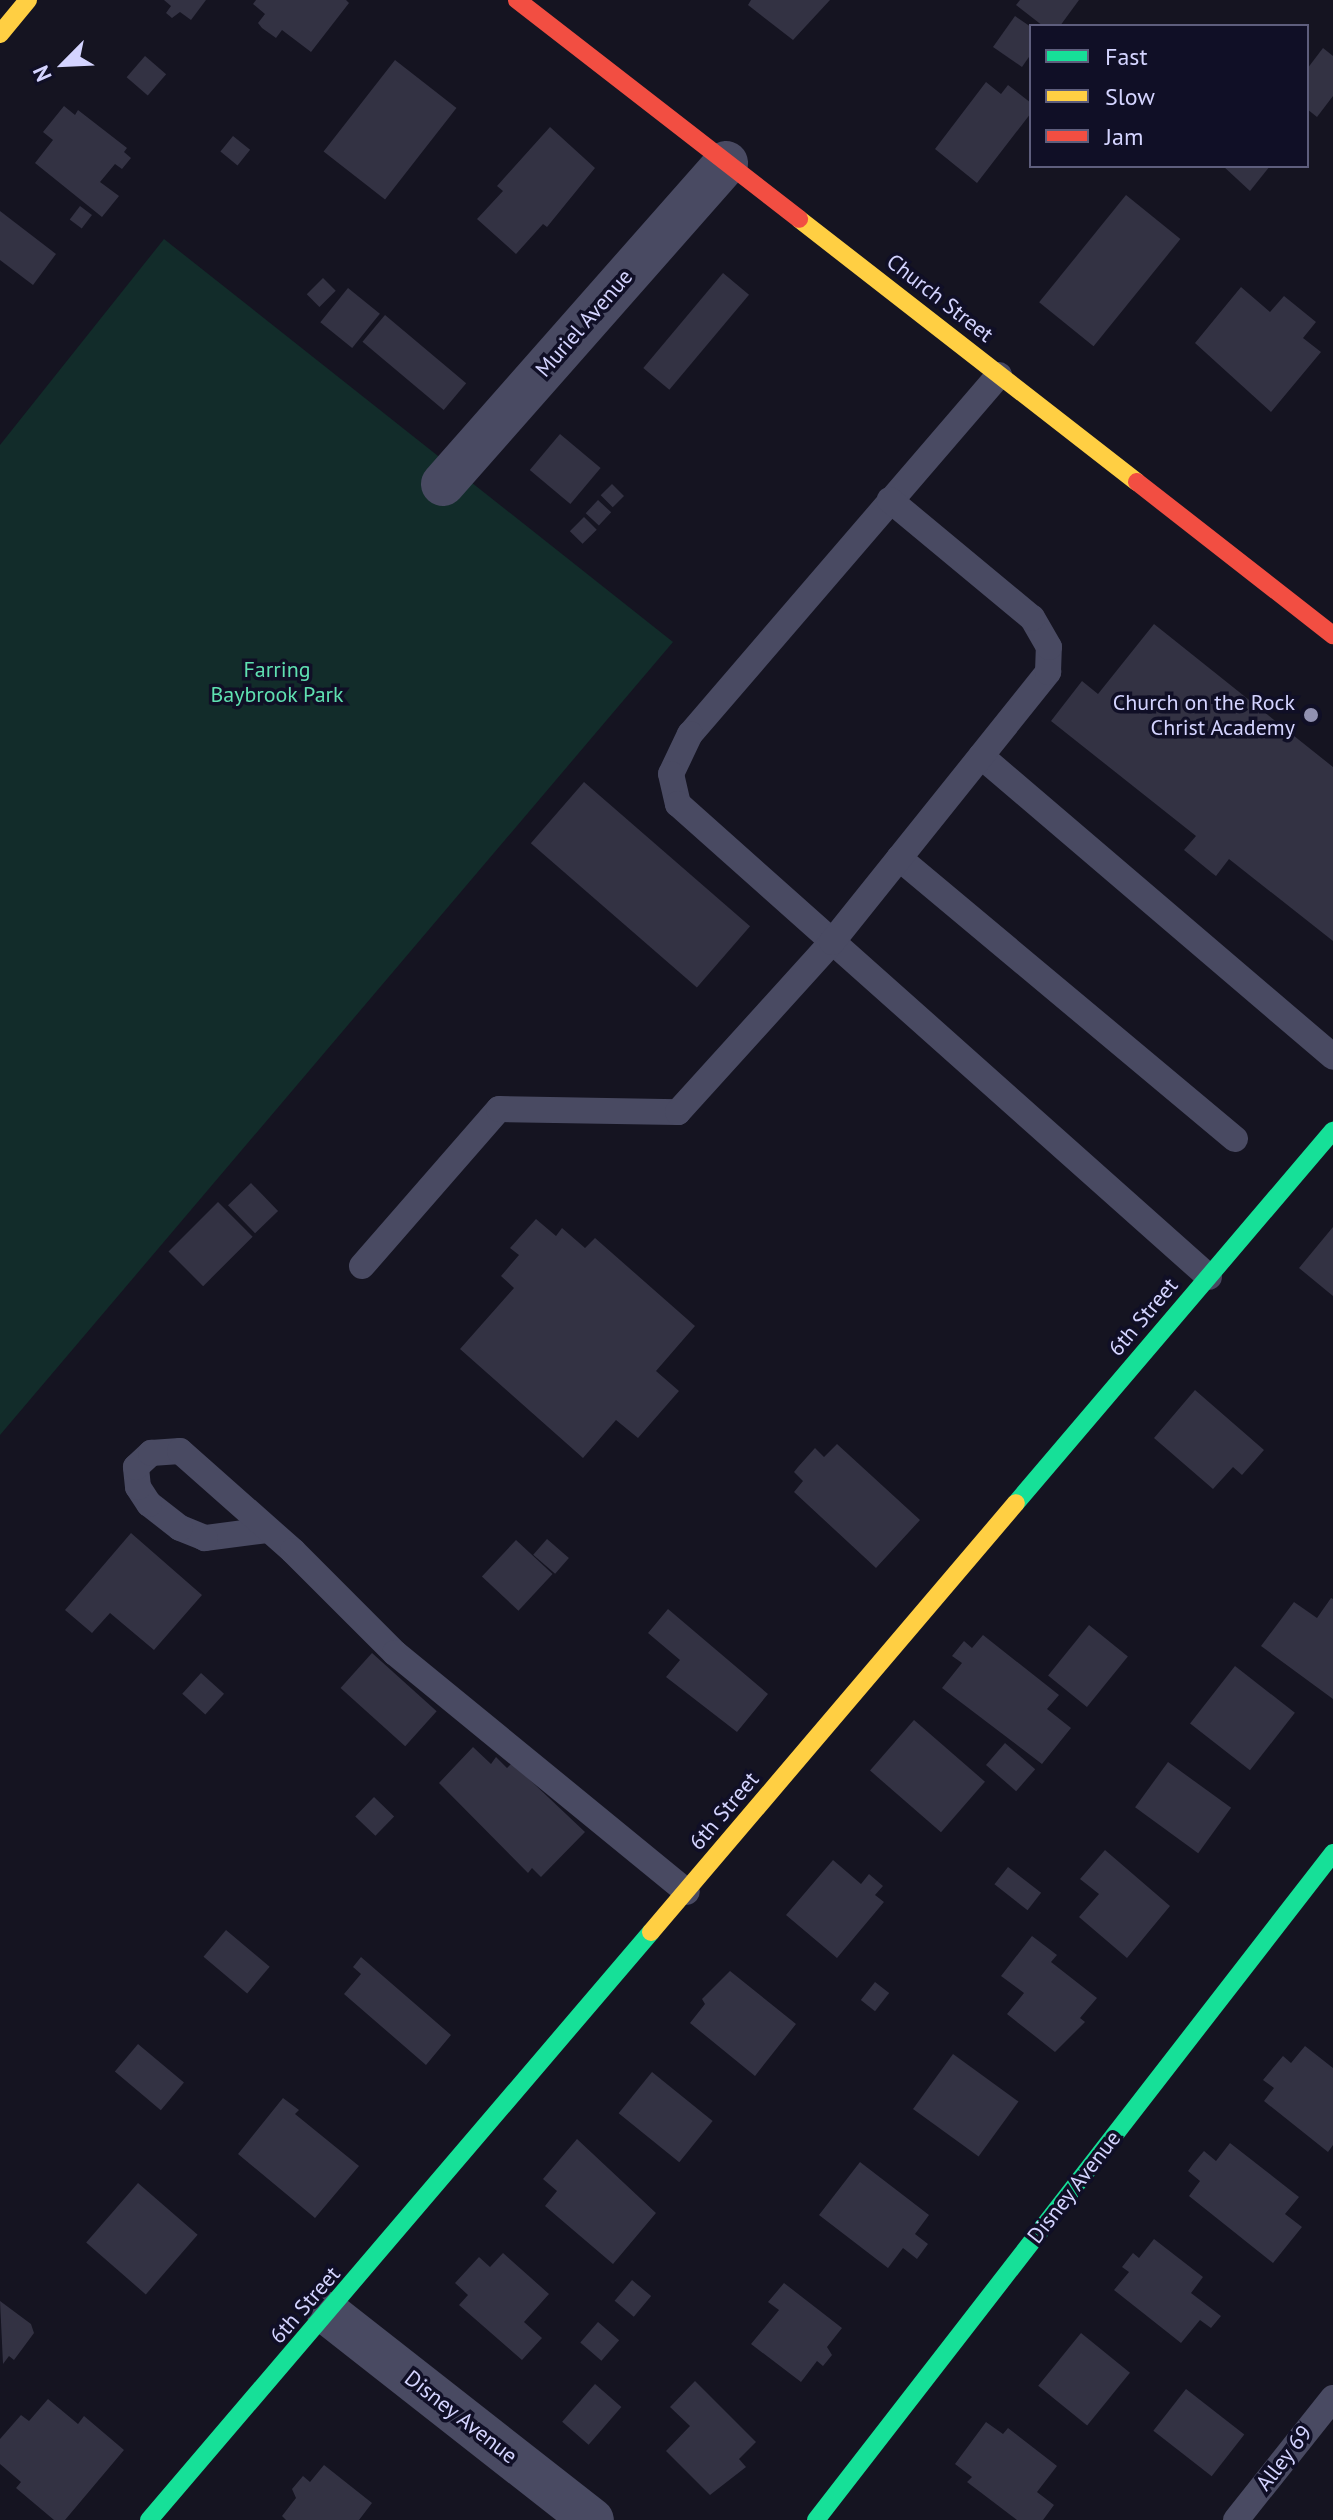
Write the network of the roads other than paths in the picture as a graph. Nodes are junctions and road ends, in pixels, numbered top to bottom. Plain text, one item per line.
1 (28, 0) edge
2 (517, 0) edge
3 (0, 34) edge
4 (726, 163) junction
5 (999, 375) junction
6 (443, 484) dead end
7 (890, 500) junction
8 (1333, 635) edge
9 (981, 756) junction
10 (899, 858) junction
11 (832, 942) junction
12 (1333, 1057) edge
13 (1333, 1131) edge
14 (1235, 1139) dead end
15 (362, 1266) dead end
16 (1209, 1277) junction
17 (267, 1530) junction
18 (1333, 1853) edge
19 (687, 1892) junction
20 (329, 2314) junction
21 (1333, 2398) edge
22 (149, 2520) edge
23 (592, 2520) edge
24 (816, 2520) edge
25 (1236, 2520) edge

1 - 3 street
2 - 4 street, Church Street
4 - 5 street, Church Street
4 - 6 street, Muriel Avenue
5 - 7 lane
5 - 8 street, Church Street
7 - 9 lane
7 - 11 lane
9 - 10 lane
9 - 12 lane
10 - 11 lane
10 - 14 lane
11 - 15 lane
11 - 16 lane
13 - 16 street, 6th Street
16 - 19 street, 6th Street
17 - 17 lane
17 - 19 lane
18 - 24 street, Disney Avenue
19 - 20 street, 6th Street
20 - 22 street, 6th Street
20 - 23 street, Disney Avenue
21 - 25 lane, Alley 69

